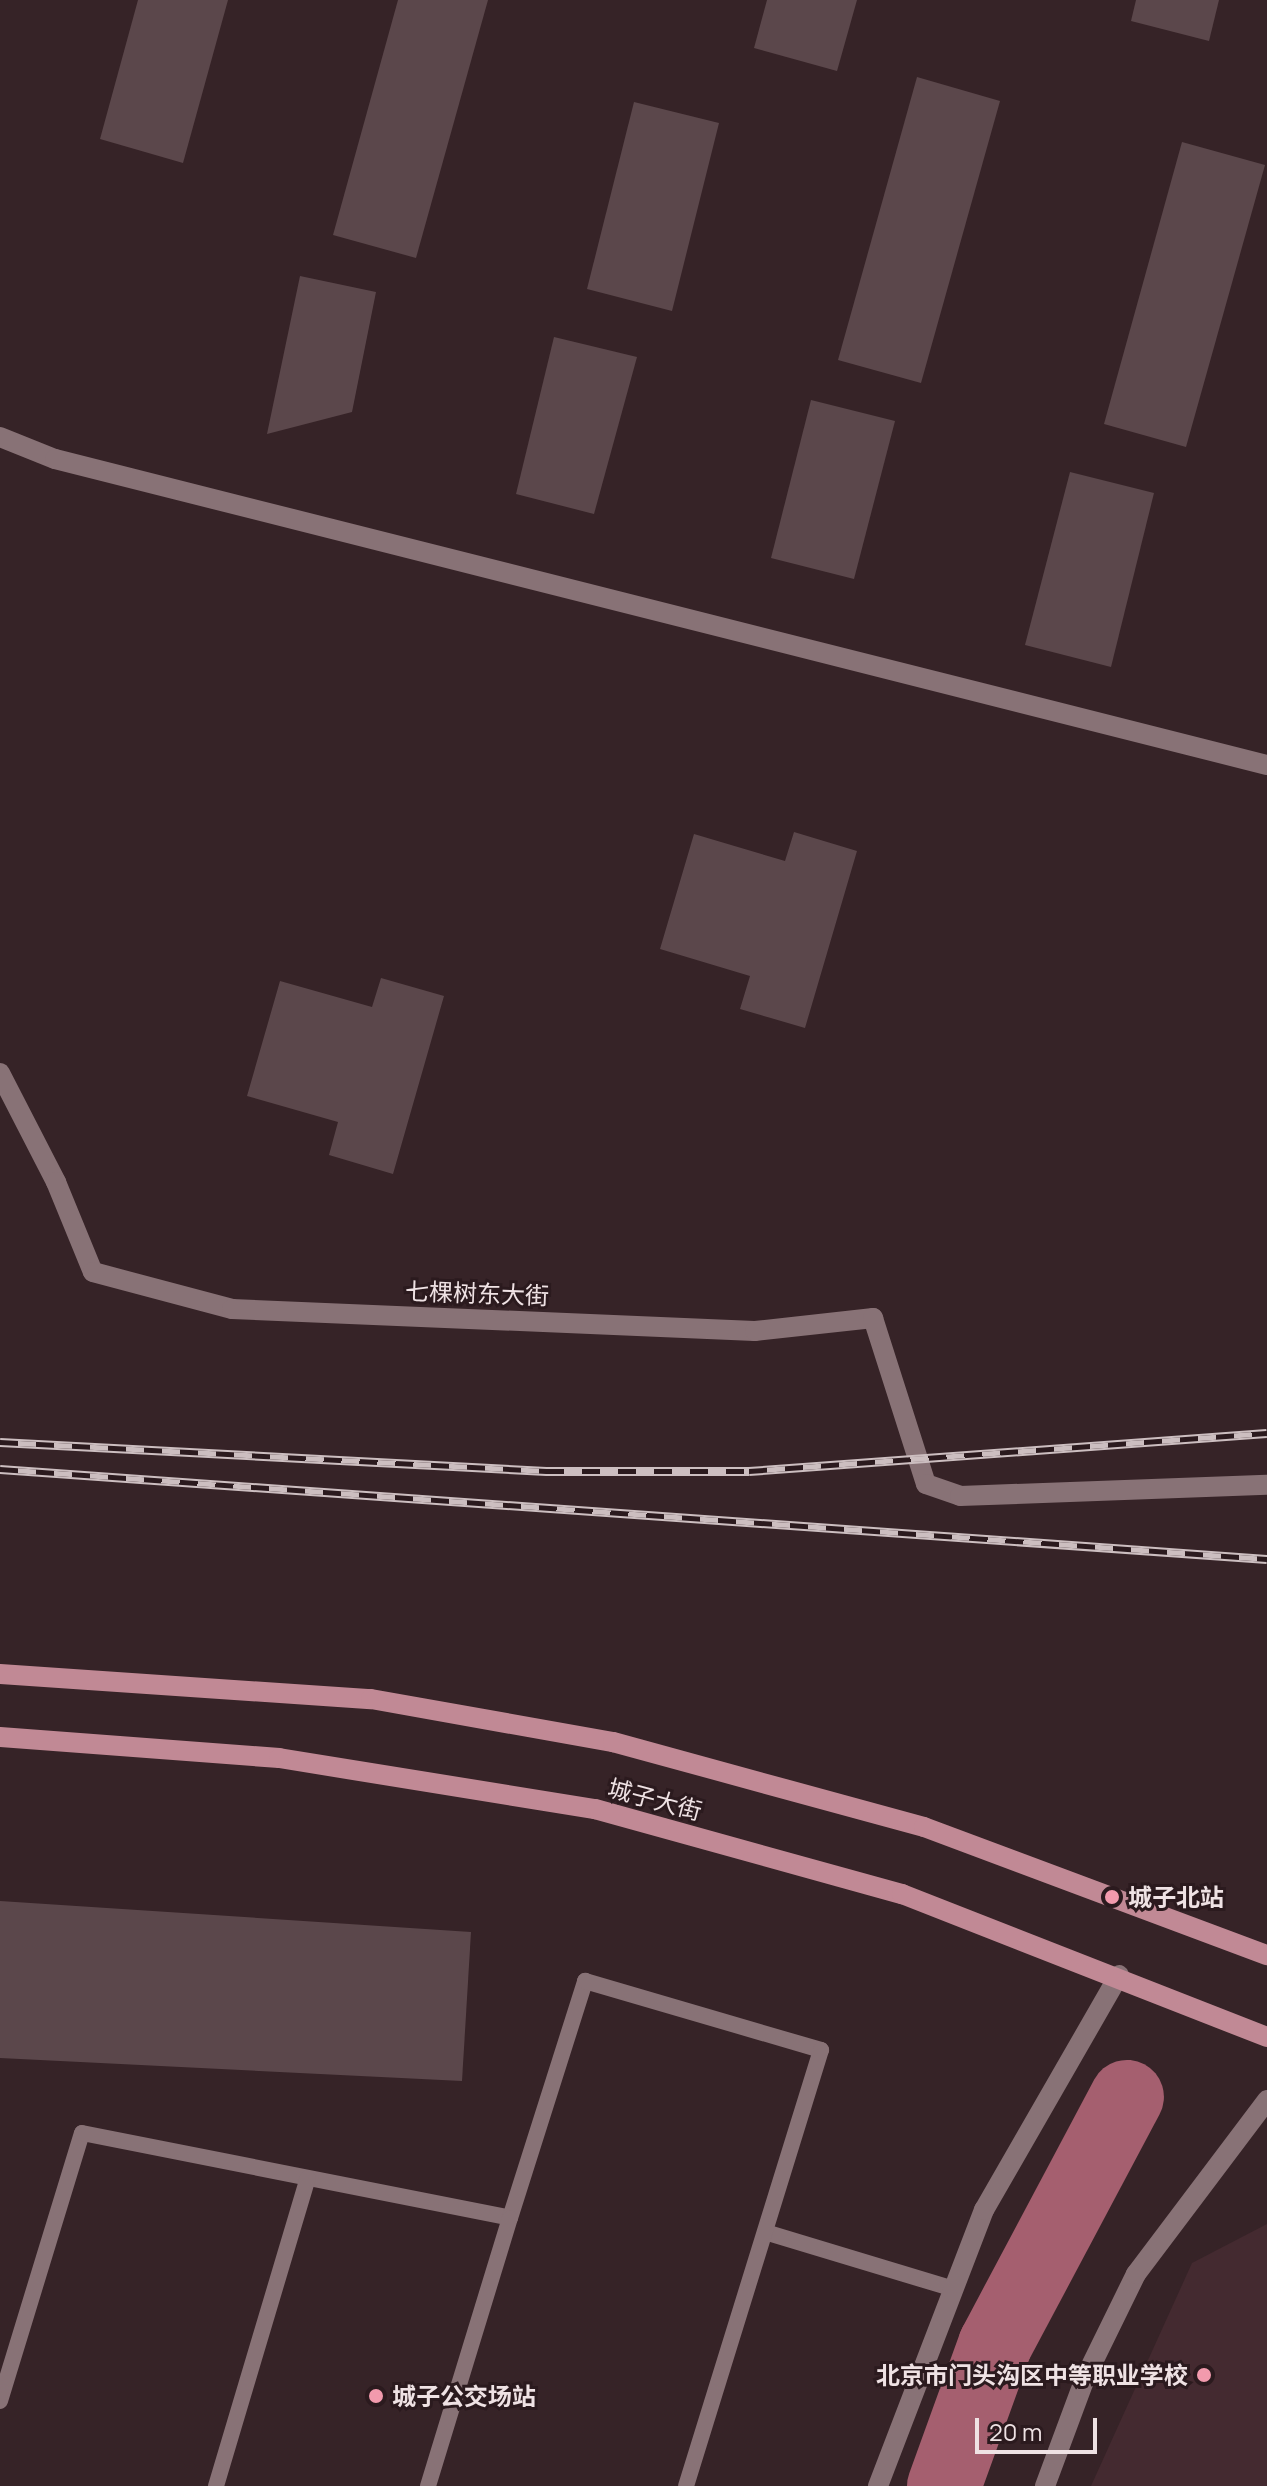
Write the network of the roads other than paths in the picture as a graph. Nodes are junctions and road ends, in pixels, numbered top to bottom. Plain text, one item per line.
1 (0, 437) edge
2 (1267, 765) edge
3 (0, 1073) edge
4 (1267, 1485) edge
5 (0, 1674) edge
6 (0, 1737) edge
7 (1267, 1955) edge
8 (1119, 1975) junction
9 (1267, 2037) edge
10 (1267, 2100) edge
11 (308, 2178) junction
12 (510, 2218) junction
13 (765, 2232) junction
14 (954, 2289) junction
15 (8, 2347) edge
16 (0, 2401) edge
17 (216, 2486) edge
18 (428, 2486) edge
19 (686, 2486) edge
20 (878, 2486) edge
21 (1045, 2486) edge

1 - 2 street
3 - 4 street, 七棵树东大街
5 - 7 main road, 城子大街
6 - 8 main road, 城子大街
8 - 9 main road, 城子大街
8 - 14 street
10 - 21 street
11 - 12 lane
11 - 15 lane
11 - 17 lane
12 - 13 lane
12 - 18 lane
13 - 14 lane
13 - 19 lane
14 - 20 street
15 - 16 lane

